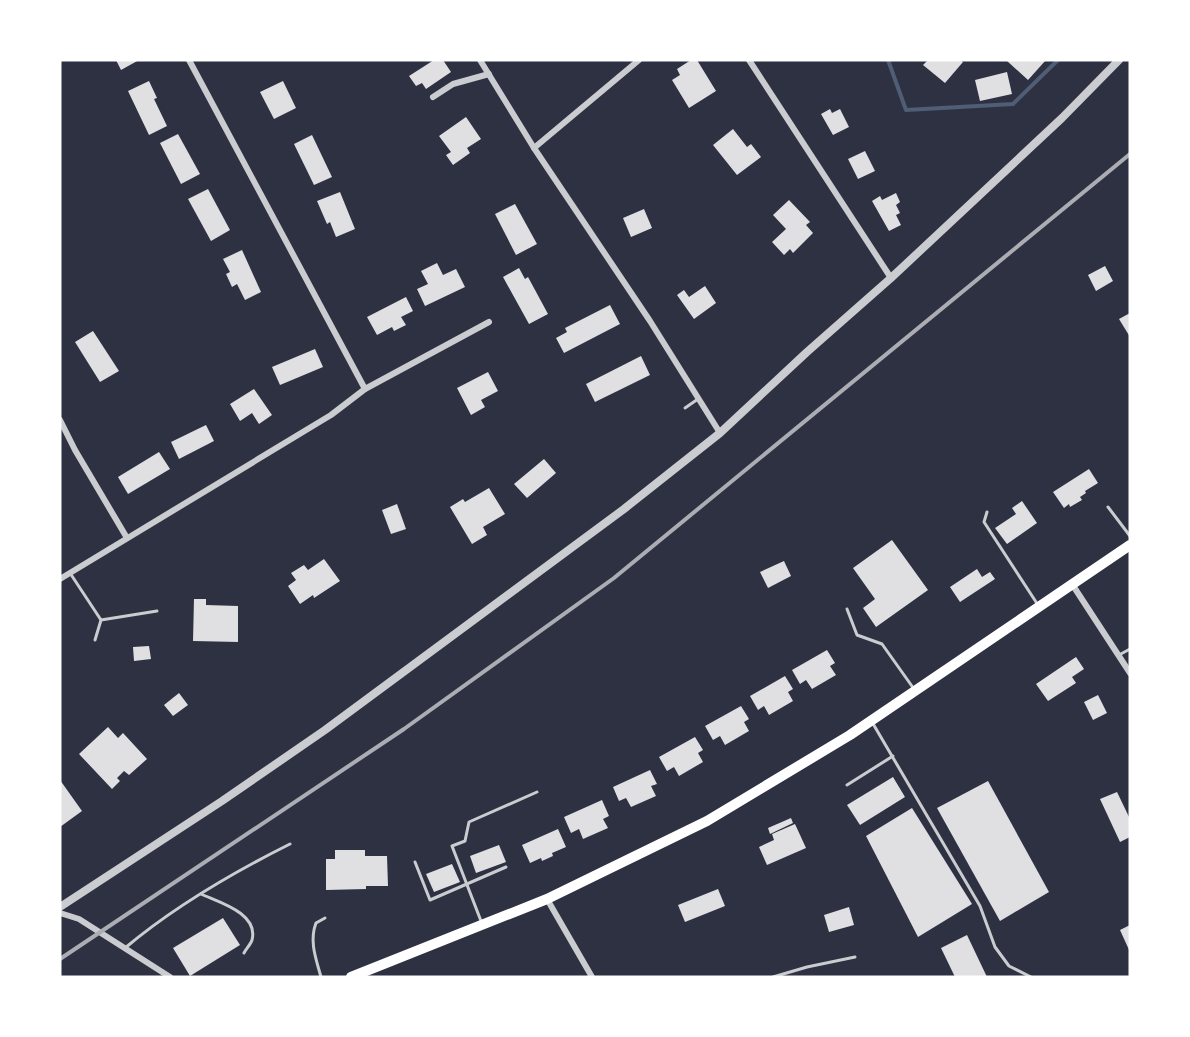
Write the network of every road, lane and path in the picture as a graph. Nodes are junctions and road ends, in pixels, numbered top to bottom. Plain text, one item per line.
1 (189, 60) edge
2 (480, 60) edge
3 (639, 60) edge
4 (749, 60) edge
5 (1119, 60) edge
6 (489, 74) junction
7 (433, 97) dead end
8 (534, 148) junction
9 (891, 278) junction
10 (489, 322) dead end
11 (365, 388) junction
12 (698, 399) junction
13 (685, 408) dead end
14 (60, 420) edge
15 (720, 433) junction
16 (1108, 507) dead end
17 (987, 512) dead end
18 (1130, 536) edge
19 (127, 538) junction
20 (1130, 545) edge
21 (70, 573) junction
22 (60, 579) edge
23 (1072, 584) junction
24 (1039, 607) junction
25 (847, 609) dead end
26 (157, 611) dead end
27 (101, 620) junction
28 (95, 640) dead end
29 (1130, 649) edge
30 (1119, 655) junction
31 (1130, 673) edge
32 (915, 691) junction
33 (871, 721) junction
34 (894, 756) junction
35 (847, 785) dead end
36 (537, 792) dead end
37 (290, 844) dead end
38 (415, 862) dead end
39 (506, 867) dead end
40 (467, 884) junction
41 (201, 894) junction
42 (547, 899) junction
43 (60, 907) edge
44 (60, 913) edge
45 (325, 918) dead end
46 (483, 925) junction
47 (123, 949) junction
48 (244, 952) dead end
49 (855, 957) dead end
50 (170, 977) edge
51 (321, 977) edge
52 (351, 977) edge
53 (592, 977) edge
54 (773, 977) edge
55 (1031, 977) edge

1 - 11 street
2 - 6 street
3 - 8 street
4 - 9 street
5 - 9 street
6 - 7 street
6 - 8 street
8 - 12 street
9 - 15 street
10 - 11 street
11 - 19 street
12 - 13 lane
12 - 15 street
14 - 19 street
15 - 43 street
16 - 18 lane
17 - 24 lane
19 - 21 street
20 - 23 main road
21 - 22 street
21 - 27 lane
23 - 24 main road
23 - 30 street
24 - 32 main road
25 - 32 lane
26 - 27 lane
27 - 28 lane
29 - 30 lane
30 - 31 street
32 - 33 main road
33 - 34 lane
33 - 42 main road
34 - 35 lane
34 - 55 lane
36 - 40 lane
37 - 41 lane
38 - 40 lane
39 - 40 lane
40 - 46 lane
41 - 47 lane
41 - 48 lane
42 - 46 main road
42 - 53 street
44 - 47 street
45 - 51 lane
46 - 52 main road
47 - 50 street
49 - 54 lane

